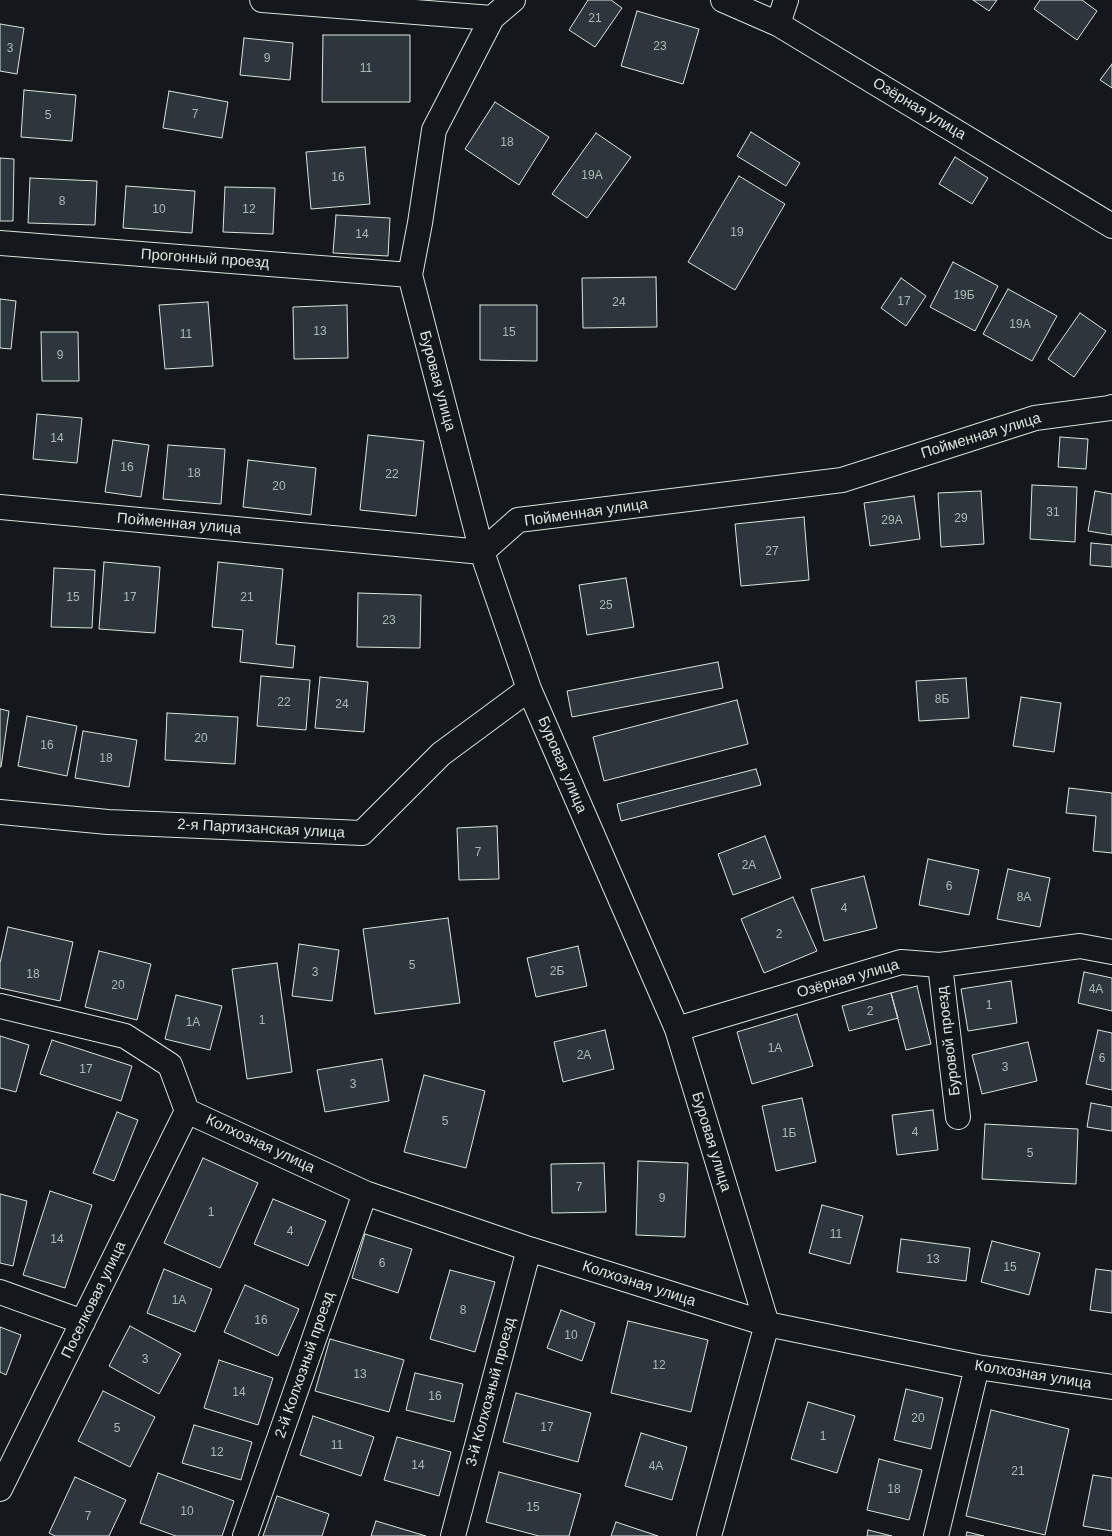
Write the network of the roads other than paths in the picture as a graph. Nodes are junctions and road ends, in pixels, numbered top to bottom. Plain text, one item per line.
1 (262, 0) edge
2 (513, 0) edge
3 (723, 0) edge
4 (786, 0) edge
5 (492, 18) junction
6 (778, 24) junction
7 (1112, 226) edge
8 (0, 243) edge
9 (410, 275) junction
10 (1112, 407) edge
11 (0, 508) edge
12 (482, 552) junction
13 (529, 689) junction
14 (0, 812) edge
15 (1112, 952) edge
16 (940, 965) junction
17 (0, 1006) edge
18 (676, 1029) junction
19 (187, 1111) junction
20 (958, 1117) dead end
21 (365, 1193) junction
22 (529, 1248) junction
23 (0, 1292) edge
24 (83, 1322) junction
25 (767, 1324) junction
26 (977, 1366) junction
27 (1112, 1387) edge
28 (0, 1489) edge
29 (245, 1536) edge
30 (453, 1536) edge
31 (709, 1536) edge
32 (936, 1536) edge

1 - 5 street
2 - 5 street, Буровая улица
3 - 6 street, Озёрная улица
4 - 6 street
5 - 9 street, Буровая улица
6 - 7 street, Озёрная улица
8 - 9 street, Прогонный проезд
9 - 12 street, Буровая улица
10 - 12 street, Пойменная улица
11 - 12 street, Пойменная улица
12 - 13 street, Буровая улица
13 - 14 street, 2-я Партизанская улица
13 - 18 street, Буровая улица
15 - 16 street, Озёрная улица
16 - 18 street, Озёрная улица
16 - 20 street, Буровой проезд
17 - 19 street
18 - 25 street, Буровая улица
19 - 21 street, Колхозная улица
19 - 24 street, Поселковая улица
21 - 22 street, Колхозная улица
21 - 29 street, 2-й Колхозный проезд
22 - 25 street, Колхозная улица
22 - 30 street, 3-й Колхозный проезд
23 - 24 street
24 - 28 street, Поселковая улица
25 - 26 street, Колхозная улица
25 - 31 street
26 - 27 street, Колхозная улица
26 - 32 street

